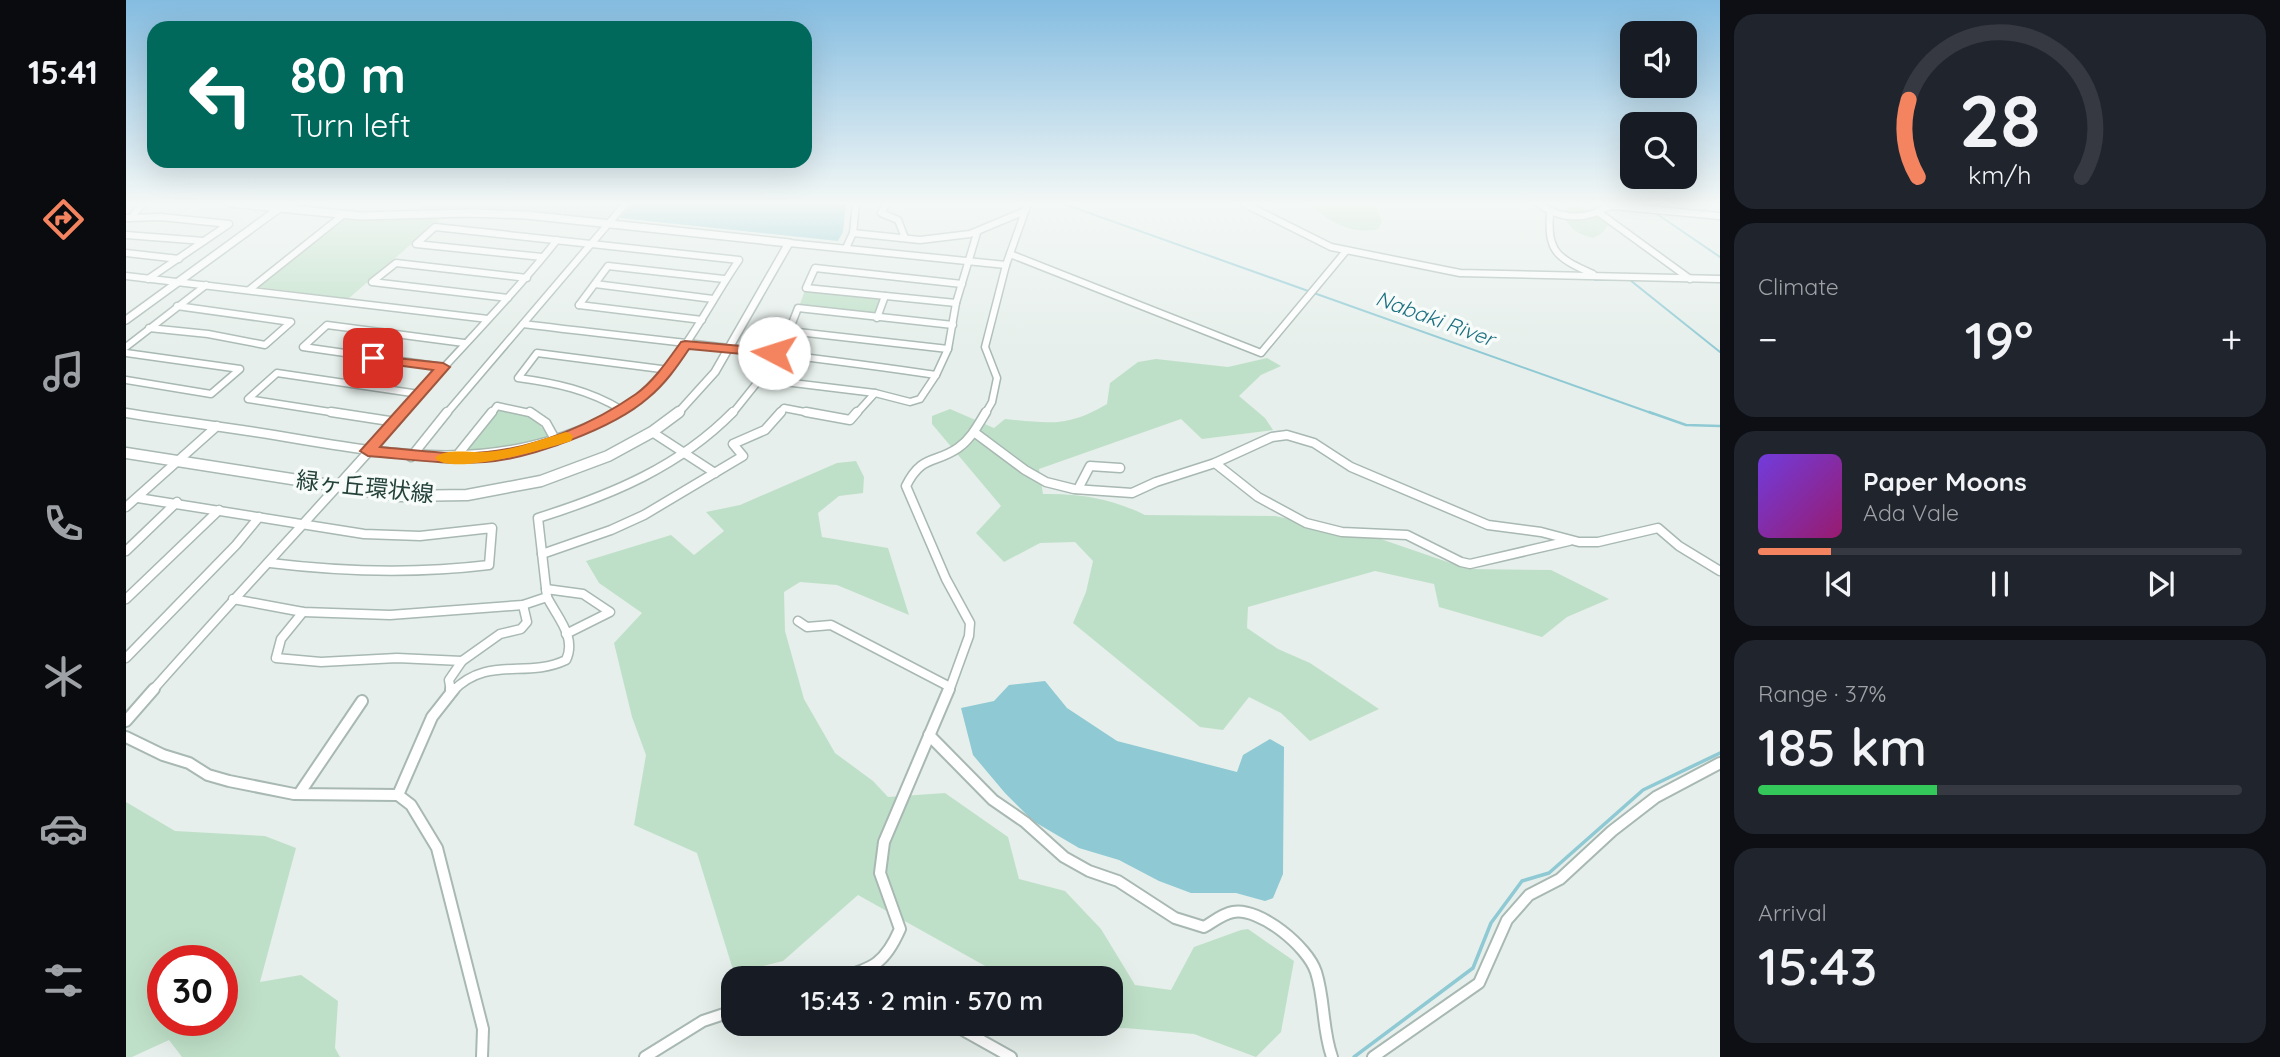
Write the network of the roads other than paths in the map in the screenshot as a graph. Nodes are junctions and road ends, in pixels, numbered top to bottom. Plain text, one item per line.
1 (188, 252) edge
2 (219, 252) edge
3 (296, 252) edge
4 (497, 252) edge
5 (546, 252) edge
6 (581, 252) edge
7 (671, 252) edge
8 (784, 252) edge
9 (887, 252) edge
10 (972, 252) edge
11 (1345, 252) edge
12 (1353, 252) edge
13 (1559, 252) edge
14 (1656, 252) edge
15 (126, 253) edge
16 (1010, 254) joint
17 (542, 257) junction
18 (179, 259) junction
19 (970, 261) junction
20 (1006, 265) junction
21 (126, 276) edge
22 (1599, 277) junction
23 (527, 278) junction
24 (148, 279) junction
25 (724, 279) junction
26 (1690, 279) junction
27 (1720, 279) edge
28 (177, 283) junction
29 (595, 284) junction
30 (962, 284) junction
31 (207, 285) junction
32 (249, 290) junction
33 (885, 296) junction
34 (508, 298) junction
35 (713, 299) junction
36 (956, 303) junction
37 (177, 306) junction
38 (877, 317) junction
39 (488, 319) junction
40 (126, 320) edge
41 (702, 320) junction
42 (523, 324) junction
43 (953, 325) junction
44 (149, 328) junction
45 (464, 343) junction
46 (685, 344) junction
47 (126, 348) edge
48 (728, 349) junction
49 (948, 349) junction
50 (126, 353) edge
51 (443, 367) junction
52 (668, 370) junction
53 (936, 375) junction
54 (126, 380) edge
55 (875, 393) junction
56 (419, 394) junction
57 (622, 410) junction
58 (126, 413) edge
59 (396, 422) junction
60 (217, 426) junction
61 (652, 432) junction
62 (974, 432) junction
63 (556, 441) junction
64 (368, 451) junction
65 (126, 453) edge
66 (685, 453) junction
67 (411, 457) junction
68 (455, 458) junction
69 (178, 461) junction
70 (1215, 463) junction
71 (1120, 468) dead end
72 (715, 473) junction
73 (337, 486) junction
74 (1078, 489) junction
75 (138, 498) junction
76 (177, 502) junction
77 (126, 507) edge
78 (219, 510) junction
79 (259, 517) junction
80 (304, 525) junction
81 (1572, 540) junction
82 (126, 551) edge
83 (542, 554) junction
84 (270, 563) junction
85 (1720, 571) edge
86 (546, 593) junction
87 (126, 598) edge
88 (233, 599) junction
89 (523, 605) junction
90 (303, 612) junction
91 (798, 621) dead end
92 (566, 634) junction
93 (126, 657) edge
94 (462, 661) junction
95 (950, 687) junction
96 (451, 692) junction
97 (362, 701) dead end
98 (126, 721) edge
99 (929, 735) junction
100 (126, 737) edge
101 (1720, 762) edge
102 (299, 794) junction
103 (398, 796) junction
104 (874, 966) edge
105 (721, 1015) edge
106 (973, 1036) edge
107 (482, 1057) edge
108 (645, 1057) edge
109 (1011, 1057) edge
110 (1332, 1057) edge
111 (1373, 1057) edge

1 - 18 street
2 - 28 street
3 - 32 street
4 - 17 street
5 - 17 street
6 - 42 street
7 - 25 street
8 - 48 street, 緑ヶ丘環状線
9 - 19 street
10 - 19 street
11 - 16 street
12 - 22 street
13 - 22 street
14 - 26 street
15 - 18 street
16 - 20 street
17 - 23 street
18 - 24 street
19 - 20 street
19 - 30 street
20 - 62 street
21 - 24 street
22 - 26 street
23 - 34 street
23 - 34 street
24 - 28 street
25 - 29 street
25 - 35 street
26 - 27 street
28 - 31 street
28 - 40 street
29 - 35 street
29 - 41 street
30 - 33 street
30 - 36 street
31 - 32 street
31 - 37 street
32 - 39 street
33 - 36 street
33 - 38 street
34 - 39 street
35 - 41 street
36 - 43 street
37 - 44 street
37 - 44 street
38 - 43 street
38 - 49 street
39 - 45 street
41 - 46 street
42 - 46 street
42 - 67 street
43 - 49 street
44 - 47 street
45 - 51 street
45 - 51 street
46 - 48 street
46 - 52 street
48 - 53 street
48 - 61 street, 緑ヶ丘環状線
49 - 53 street
50 - 54 street
51 - 56 street
52 - 57 street
52 - 57 street
53 - 55 street
55 - 66 street
55 - 72 street
56 - 59 street
56 - 59 street
57 - 63 street
58 - 60 street
59 - 64 street
60 - 64 street
60 - 69 street
61 - 66 street
61 - 73 street, 緑ヶ丘環状線
62 - 74 street
62 - 95 street
63 - 68 street
63 - 68 street
64 - 67 street
64 - 73 street
65 - 69 street, 緑ヶ丘環状線
66 - 72 street
66 - 83 street
67 - 68 street
69 - 73 street, 緑ヶ丘環状線
69 - 75 street
70 - 74 street
70 - 81 street
70 - 81 street
71 - 74 street
72 - 83 street
73 - 80 street
75 - 76 street
75 - 77 street
76 - 78 street
76 - 82 street
78 - 79 street
78 - 87 street
79 - 80 street
79 - 93 street
80 - 84 street
80 - 84 street
81 - 85 street
83 - 86 street
84 - 88 street
86 - 89 street
86 - 92 street
86 - 92 street
88 - 90 street
88 - 98 street
89 - 90 street
89 - 94 street
90 - 94 street
91 - 95 street
92 - 96 street
94 - 96 street
95 - 99 street
96 - 103 street
97 - 102 street
99 - 104 street
99 - 110 street
100 - 102 street
101 - 111 street
102 - 103 street
103 - 107 street
105 - 108 street
106 - 109 street

